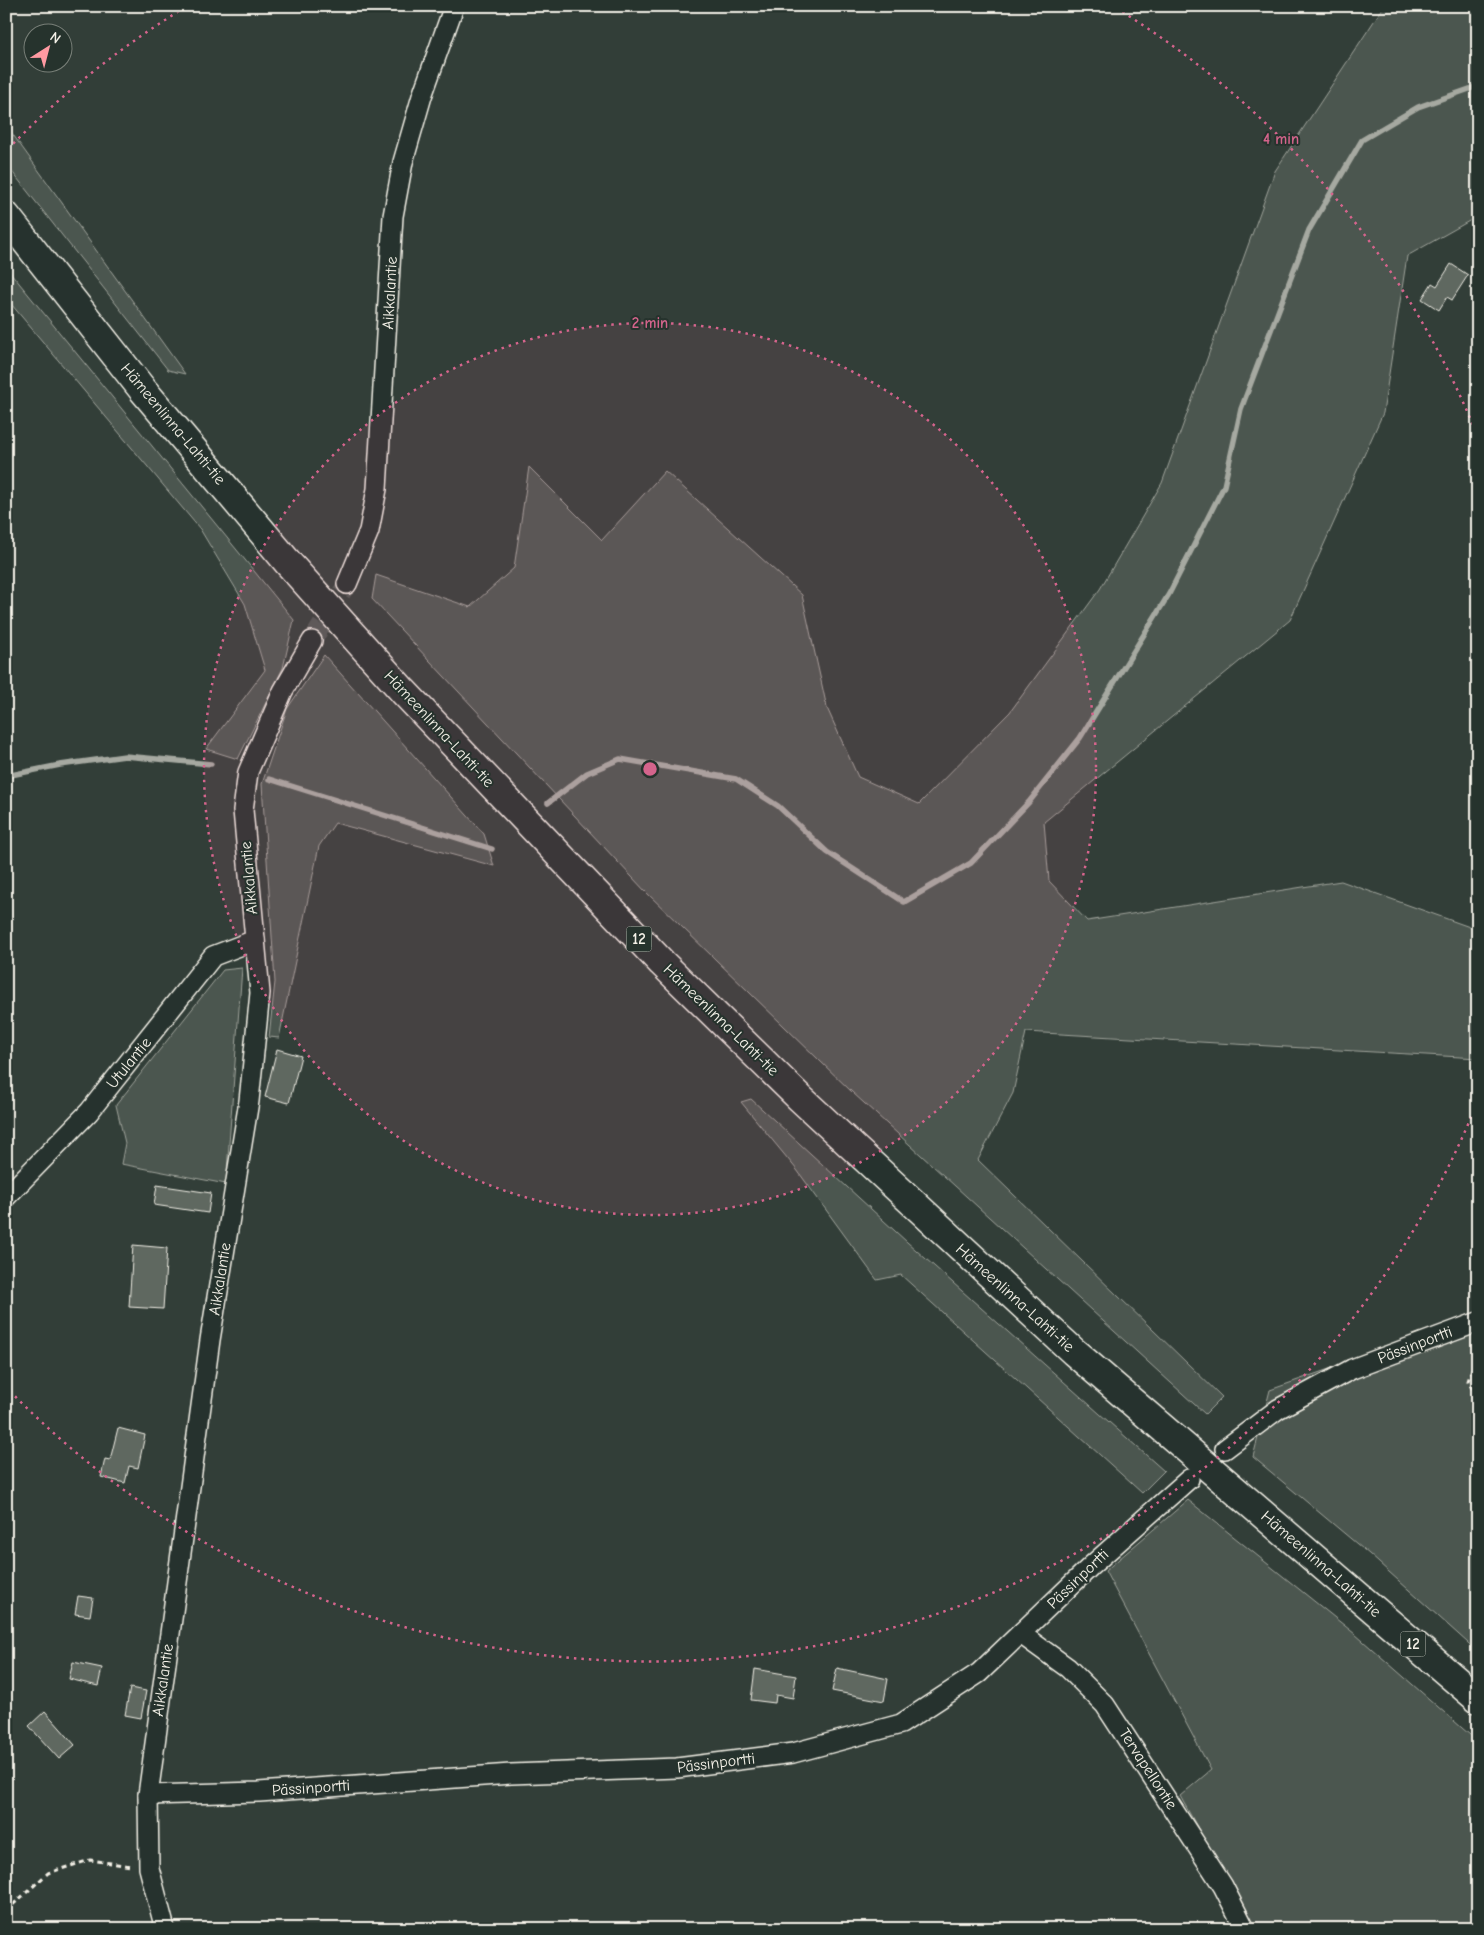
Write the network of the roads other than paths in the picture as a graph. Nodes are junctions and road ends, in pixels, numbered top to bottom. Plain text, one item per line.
1 (454, 6) edge
2 (6, 216) edge
3 (347, 584) tunnel mouth
4 (312, 641) tunnel mouth
5 (255, 940) junction
6 (6, 1197) edge
7 (1478, 1322) edge
8 (1225, 1449) dead end
9 (1189, 1479) dead end
10 (1021, 1634) junction
11 (1478, 1699) edge
12 (148, 1794) junction
13 (165, 1929) edge
14 (1245, 1929) edge

1 - 3 street, Aikkalantie
2 - 11 highway, Hämeenlinna-Lahti-tie / 12
4 - 5 street, Aikkalantie
5 - 6 street, Utulantie
5 - 12 street, Aikkalantie
7 - 8 street, Pässinportti
9 - 10 street, Pässinportti
10 - 12 street, Pässinportti
10 - 14 street, Tervapellontie
12 - 13 street, Aikkalantie

